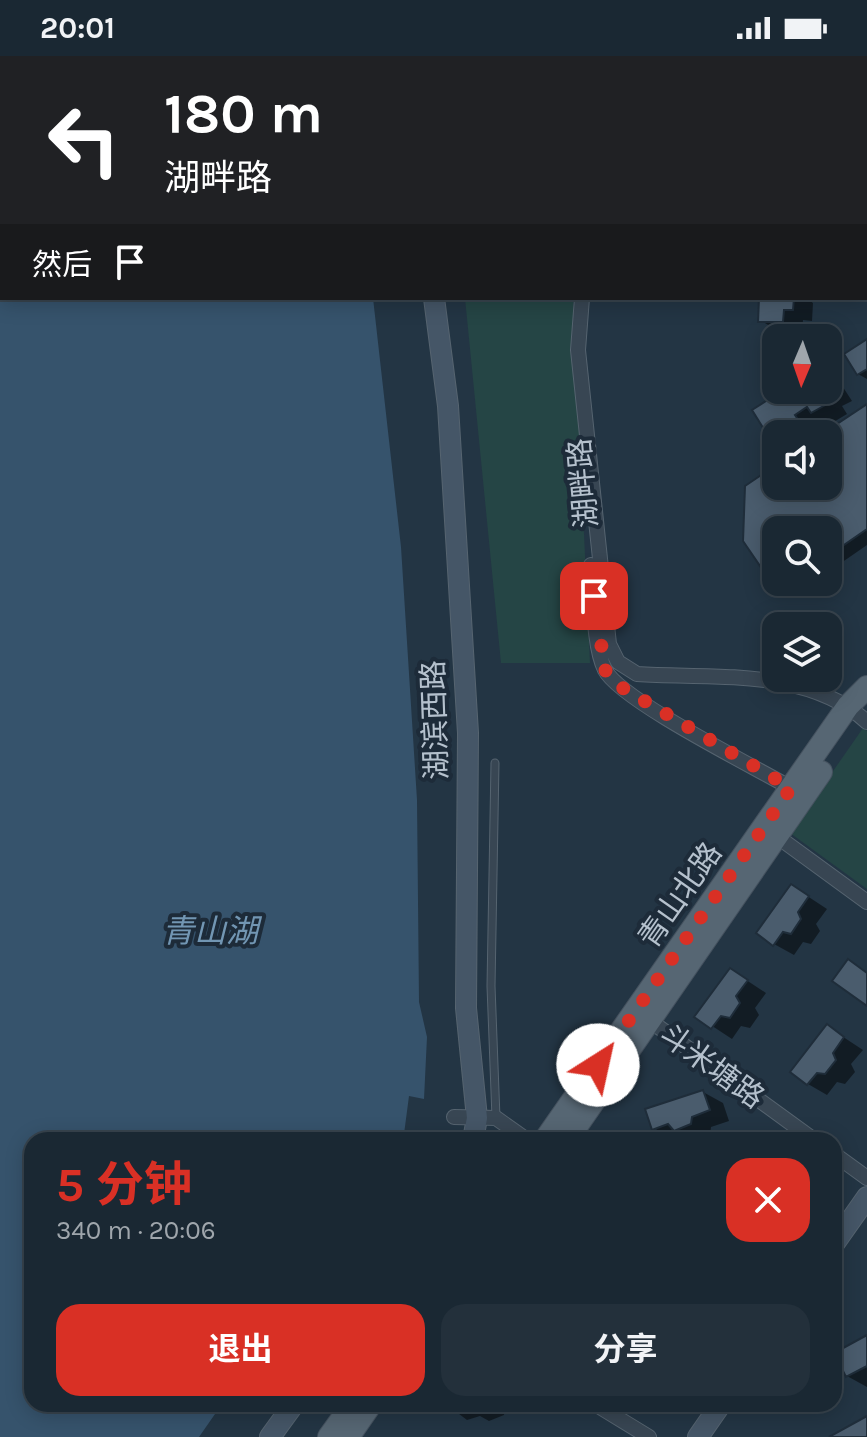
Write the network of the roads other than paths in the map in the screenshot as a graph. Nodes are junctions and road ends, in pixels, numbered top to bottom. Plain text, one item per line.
1 (434, 300) edge
2 (575, 300) edge
3 (582, 300) edge
4 (867, 687) edge
5 (856, 711) edge
6 (495, 763) dead end
7 (798, 792) junction
8 (778, 837) junction
9 (867, 902) edge
10 (649, 1020) junction
11 (454, 1117) dead end
12 (486, 1118) junction
13 (478, 1132) edge
14 (512, 1132) edge
15 (551, 1132) edge
16 (572, 1132) edge
17 (803, 1132) edge
18 (842, 1160) edge
19 (867, 1178) edge
20 (867, 1197) edge
21 (842, 1233) edge
22 (288, 1412) edge
23 (346, 1412) edge
24 (365, 1412) edge
25 (608, 1412) edge
26 (715, 1412) edge
27 (270, 1437) edge
28 (329, 1437) edge
29 (348, 1437) edge
30 (649, 1437) edge
31 (698, 1437) edge

1 - 12 street, 湖滨西路
2 - 7 street, 湖畔路
3 - 5 street, 湖畔路
4 - 5 main road, 青山北路
5 - 7 main road, 青山北路
6 - 12 lane
7 - 8 main road, 青山北路
7 - 15 main road, 青山北路
8 - 9 street
8 - 10 main road, 青山北路
10 - 16 main road, 青山北路
10 - 17 street, 斗米塘路
11 - 12 street
12 - 13 street, 湖滨西路
12 - 14 street
18 - 19 street
20 - 21 street
22 - 27 street
23 - 28 main road
24 - 29 main road
25 - 30 street
26 - 31 street

